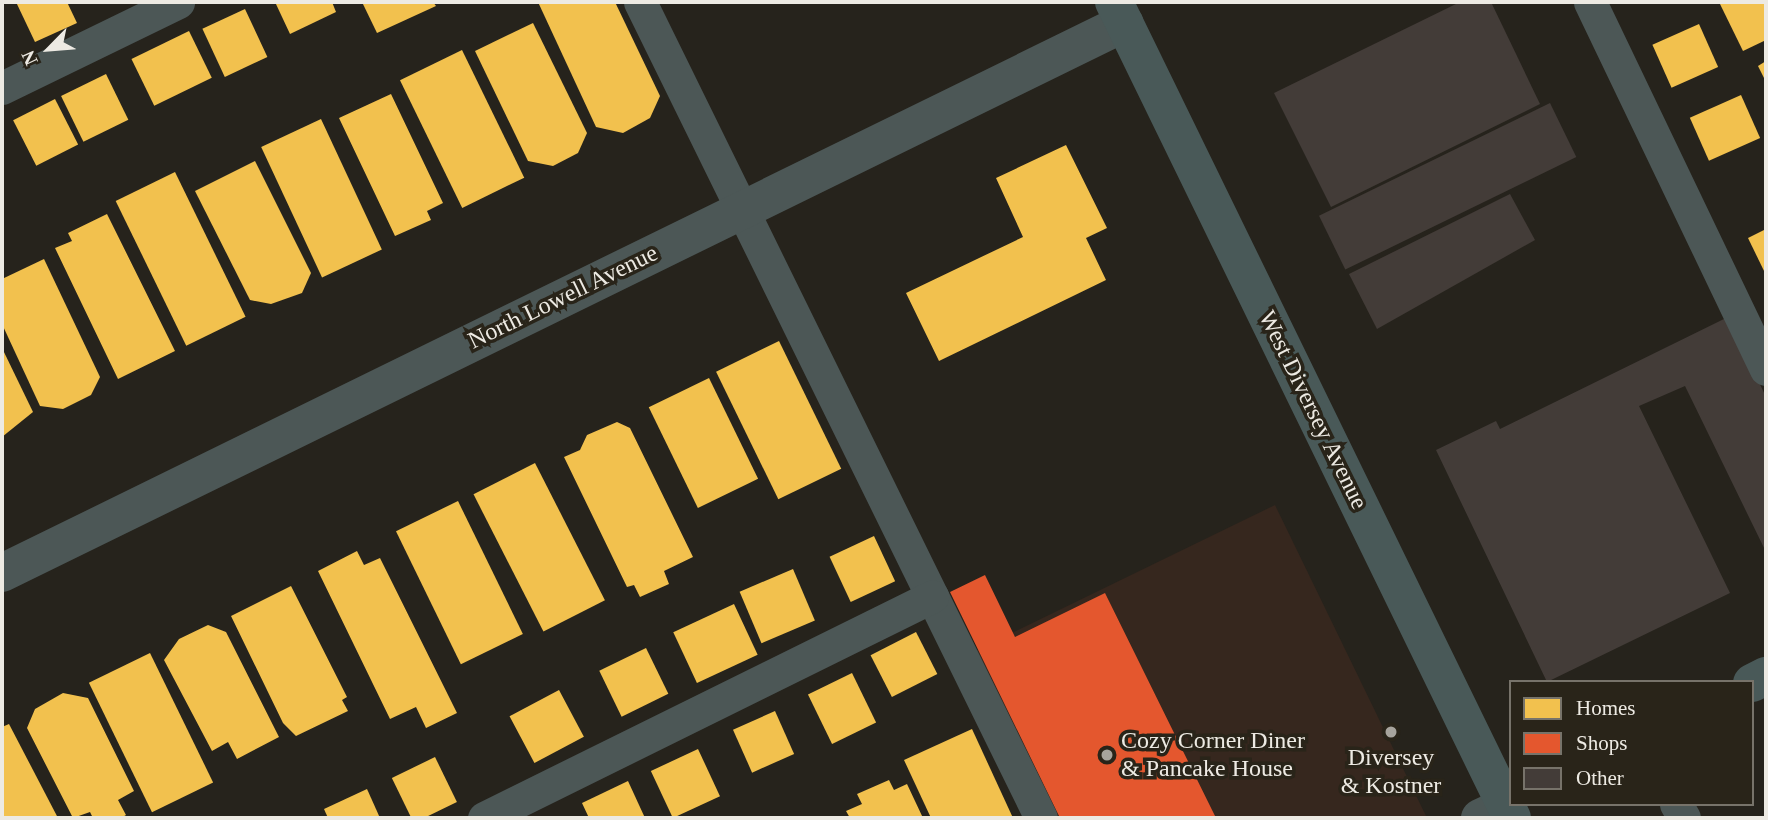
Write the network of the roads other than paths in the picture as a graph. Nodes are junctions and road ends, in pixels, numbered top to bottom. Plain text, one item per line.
1 (178, 2) edge
2 (640, 2) edge
3 (1590, 2) edge
4 (1119, 12) edge
5 (2, 88) edge
6 (742, 209) junction
7 (1766, 369) edge
8 (2, 573) edge
9 (932, 597) junction
10 (1502, 811) edge
11 (484, 818) edge
12 (1041, 818) edge

1 - 5 lane
2 - 6 lane
3 - 7 lane
4 - 6 street, North Lowell Avenue
4 - 10 main road, West Diversey Avenue
6 - 8 street, North Lowell Avenue
6 - 9 lane
9 - 11 lane
9 - 12 lane

